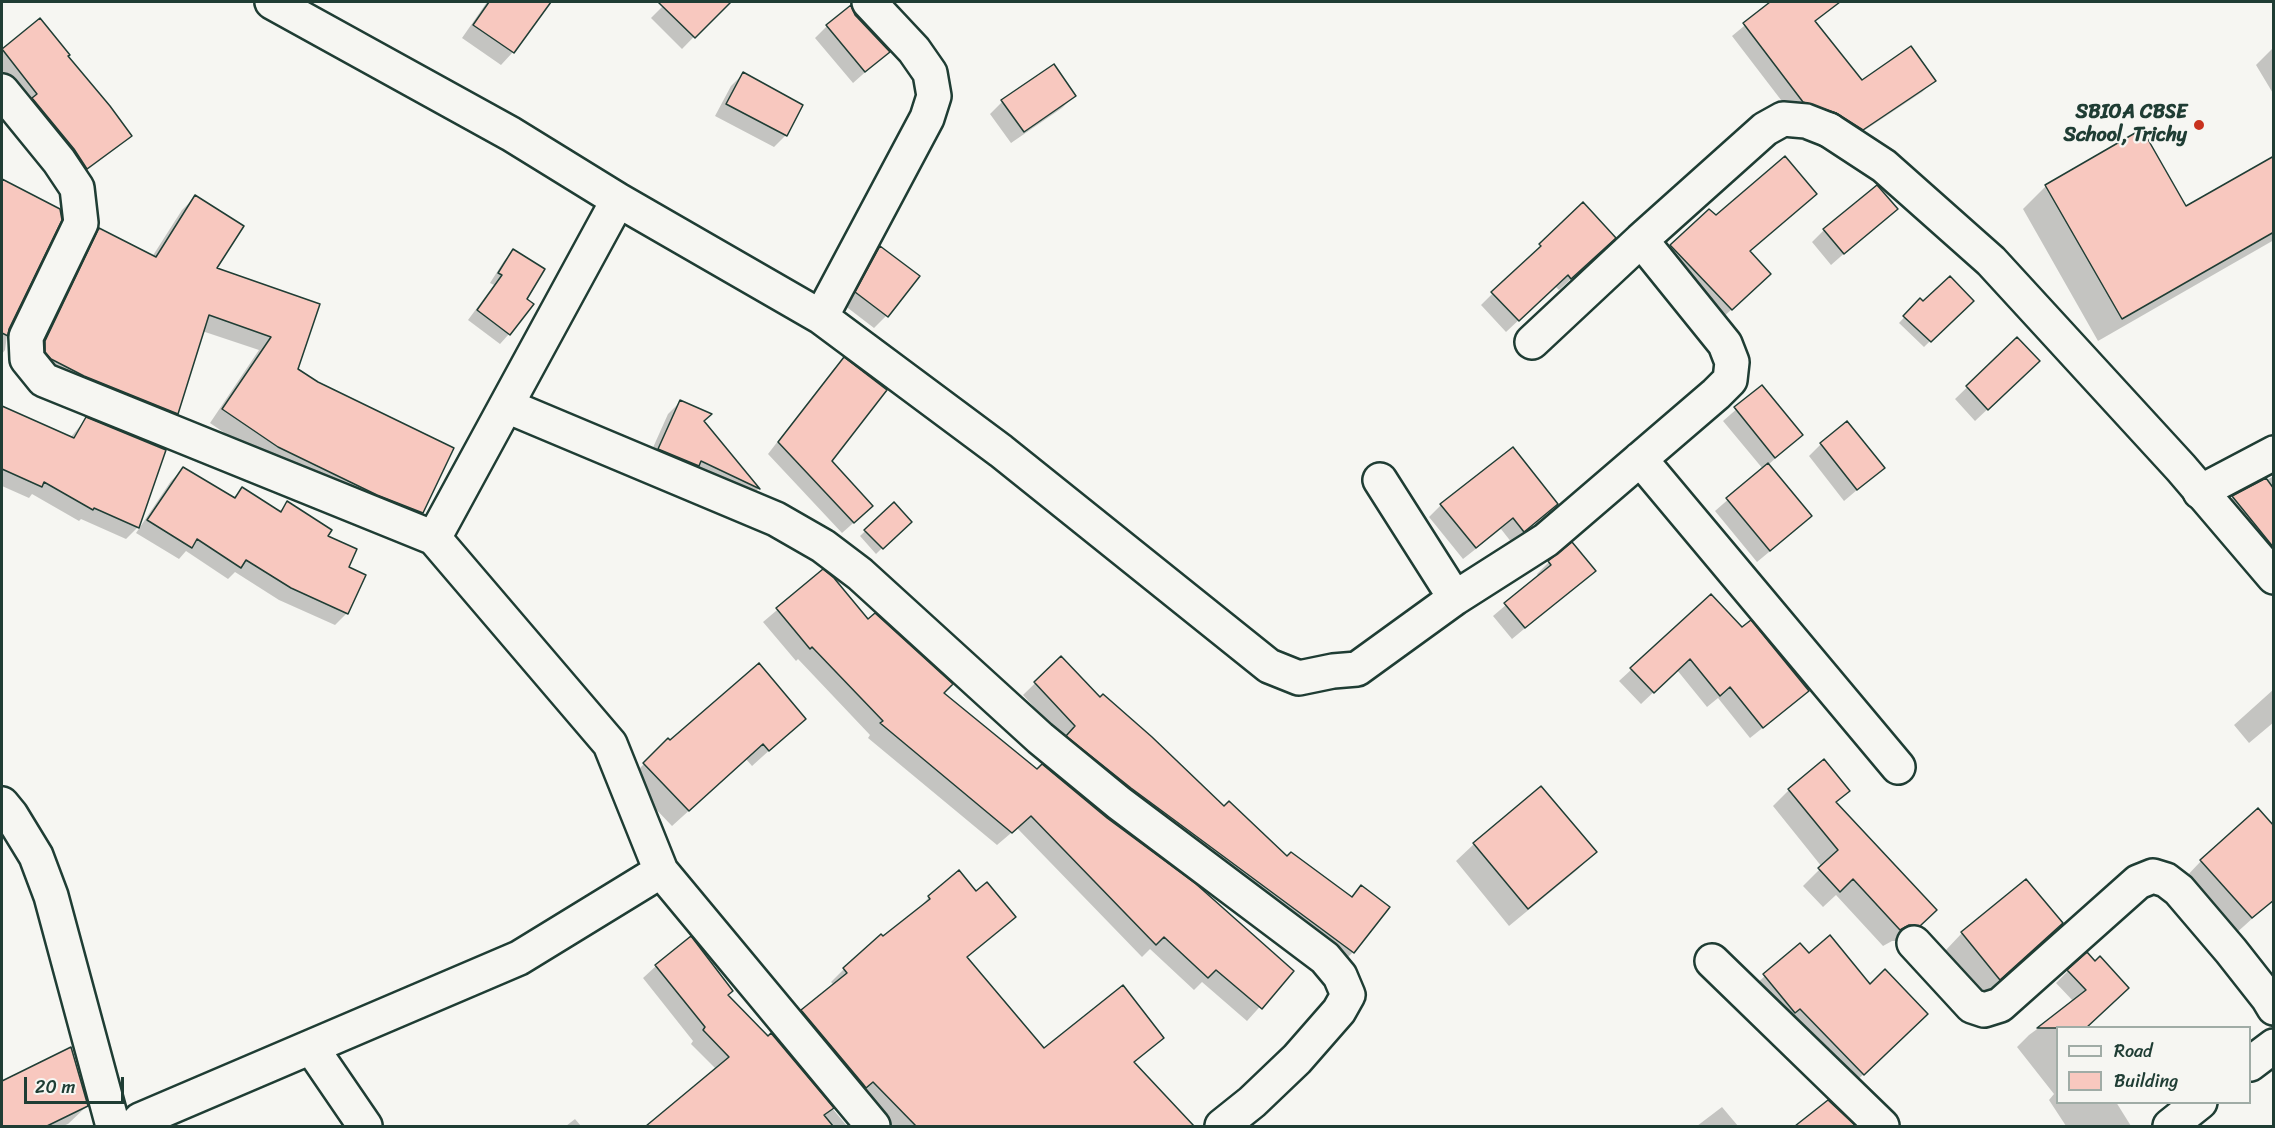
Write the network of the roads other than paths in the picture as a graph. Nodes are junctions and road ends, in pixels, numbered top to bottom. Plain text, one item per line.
1 (272, 2) edge
2 (869, 2) edge
3 (2, 91) edge
4 (618, 200) junction
5 (1641, 240) junction
6 (821, 317) junction
7 (1532, 342) dead end
8 (14, 355) edge
9 (507, 406) junction
10 (2274, 453) edge
11 (1640, 459) junction
12 (1380, 480) dead end
13 (2200, 492) junction
14 (434, 538) junction
15 (2274, 577) edge
16 (1455, 598) junction
17 (1898, 767) dead end
18 (2, 804) edge
19 (661, 871) junction
20 (1914, 943) dead end
21 (1712, 961) dead end
22 (2274, 1008) edge
23 (2274, 1046) edge
24 (311, 1047) junction
25 (2251, 1063) edge
26 (2197, 1104) edge
27 (113, 1126) edge
28 (135, 1126) edge
29 (365, 1126) edge
30 (873, 1126) edge
31 (1222, 1126) edge
32 (1882, 1126) edge
33 (2169, 1126) edge

1 - 4 street
2 - 6 street
3 - 8 street
4 - 6 street
4 - 9 street
5 - 7 street
5 - 11 street
5 - 13 street
6 - 16 street
8 - 14 street
9 - 14 street
9 - 31 street
10 - 13 street
11 - 16 street
11 - 17 street
12 - 16 street
13 - 15 street
14 - 19 street
18 - 27 street
19 - 24 street
19 - 30 street
20 - 22 street
21 - 32 street
23 - 25 street
24 - 28 street
24 - 29 street
26 - 33 street

